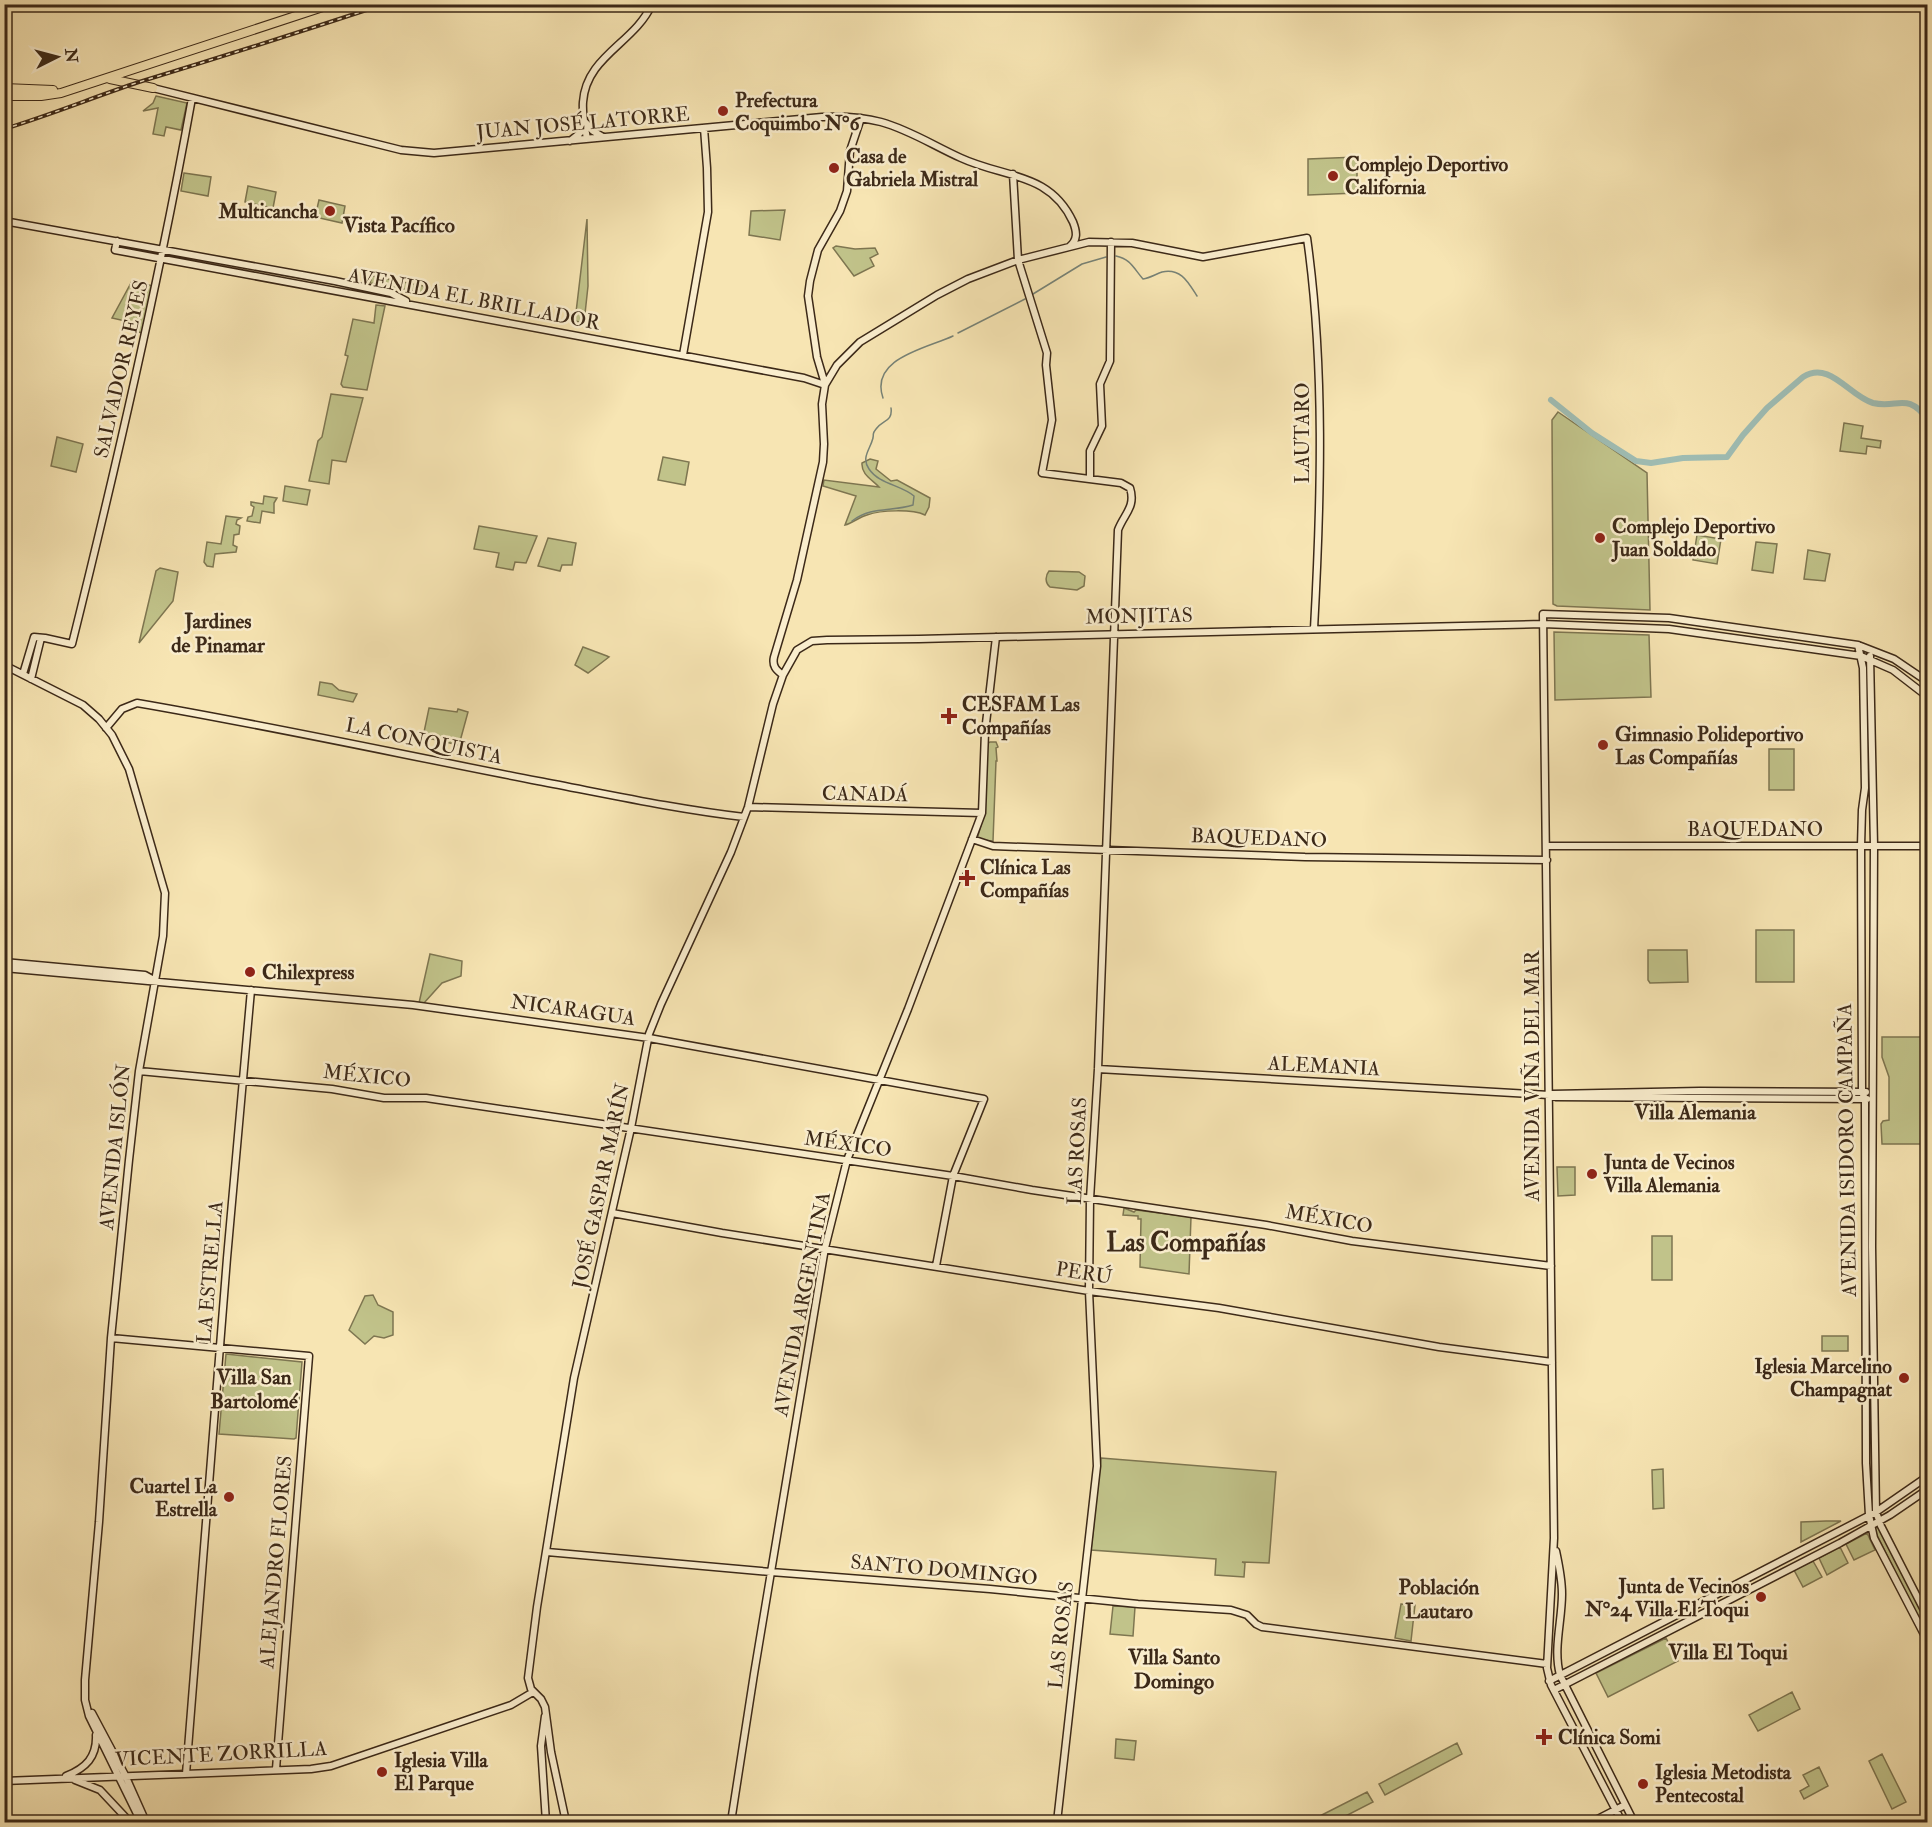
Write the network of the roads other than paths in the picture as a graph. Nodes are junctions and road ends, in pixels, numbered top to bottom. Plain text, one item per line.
1 (320, 4) edge
2 (332, 4) edge
3 (652, 4) edge
4 (133, 70) junction
5 (106, 79) junction
6 (137, 83) junction
7 (4, 88) edge
8 (153, 88) joint
9 (4, 96) edge
10 (192, 98) junction
11 (861, 118) junction
12 (584, 120) junction
13 (704, 128) junction
14 (605, 138) junction
15 (586, 139) junction
16 (568, 141) junction
17 (1013, 174) junction
18 (4, 221) edge
19 (1076, 232) junction
20 (117, 241) junction
21 (1089, 242) junction
22 (1111, 242) junction
23 (1069, 247) junction
24 (164, 250) junction
25 (162, 259) junction
26 (1018, 260) junction
27 (266, 268) junction
28 (262, 276) junction
29 (414, 305) junction
30 (683, 355) junction
31 (825, 385) junction
32 (1090, 478) junction
33 (1543, 624) junction
34 (1314, 629) junction
35 (1114, 633) junction
36 (996, 637) junction
37 (41, 638) junction
38 (1858, 645) junction
39 (1870, 649) junction
40 (1862, 656) junction
41 (1870, 660) junction
42 (4, 665) edge
43 (23, 674) junction
44 (783, 675) junction
45 (31, 679) junction
46 (1928, 682) edge
47 (1928, 698) edge
48 (773, 704) joint
49 (106, 728) junction
50 (748, 807) junction
51 (982, 813) junction
52 (744, 817) junction
53 (972, 839) junction
54 (1547, 846) junction
55 (1861, 846) junction
56 (1874, 846) junction
57 (1928, 846) edge
58 (1105, 850) junction
59 (1547, 860) junction
60 (4, 962) edge
61 (4, 968) edge
62 (154, 980) junction
63 (251, 990) junction
64 (649, 1038) junction
65 (1098, 1069) junction
66 (139, 1071) junction
67 (879, 1080) junction
68 (243, 1081) junction
69 (1873, 1092) junction
70 (1549, 1095) junction
71 (1864, 1095) junction
72 (1873, 1101) junction
73 (631, 1128) junction
74 (847, 1160) junction
75 (953, 1176) junction
76 (1090, 1199) junction
77 (612, 1213) junction
78 (825, 1248) junction
79 (936, 1266) junction
80 (1551, 1266) junction
81 (1089, 1291) junction
82 (111, 1338) junction
83 (220, 1348) junction
84 (1552, 1362) junction
85 (1928, 1476) edge
86 (1928, 1489) edge
87 (1876, 1512) junction
88 (1869, 1515) junction
89 (1879, 1521) junction
90 (1871, 1526) junction
91 (1554, 1538) junction
92 (547, 1552) junction
93 (771, 1572) junction
94 (1561, 1575) junction
95 (1553, 1577) junction
96 (1082, 1599) junction
97 (1928, 1618) edge
98 (1928, 1642) edge
99 (1547, 1664) junction
100 (1560, 1676) junction
101 (1549, 1681) junction
102 (1564, 1685) junction
103 (1554, 1690) junction
104 (533, 1692) junction
105 (86, 1702) junction
106 (546, 1712) junction
107 (95, 1729) junction
108 (276, 1769) junction
109 (186, 1774) junction
110 (122, 1775) junction
111 (63, 1779) junction
112 (4, 1780) edge
113 (1625, 1805) junction
114 (1616, 1810) junction
115 (130, 1822) edge
116 (141, 1822) edge
117 (146, 1822) edge
118 (546, 1822) edge
119 (566, 1822) edge
120 (731, 1822) edge
121 (1057, 1822) edge
122 (1592, 1822) edge
123 (1622, 1822) edge
124 (1634, 1822) edge

1 - 7 highway
2 - 4 highway
3 - 12 street
4 - 5 highway
4 - 6 highway
5 - 6 highway
5 - 9 highway
6 - 8 highway
8 - 10 street, JUAN JOSÉ LATORRE
10 - 16 street, JUAN JOSÉ LATORRE
10 - 24 street, SALVADOR REYES
11 - 13 street, JUAN JOSÉ LATORRE
11 - 17 street, JUAN JOSÉ LATORRE
11 - 31 street
12 - 14 street
12 - 15 street
12 - 16 street
13 - 14 street, JUAN JOSÉ LATORRE
13 - 30 street
14 - 15 street, JUAN JOSÉ LATORRE
15 - 16 street, JUAN JOSÉ LATORRE
17 - 19 street, JUAN JOSÉ LATORRE
17 - 26 street
18 - 20 street, AVENIDA EL BRILLADOR
19 - 21 street
19 - 23 street
20 - 24 street, AVENIDA EL BRILLADOR
20 - 25 street, AVENIDA EL BRILLADOR
21 - 22 street
21 - 23 street
22 - 32 street
22 - 34 street, LAUTARO
23 - 26 street
24 - 25 street, SALVADOR REYES
24 - 27 street, AVENIDA EL BRILLADOR
25 - 28 street, AVENIDA EL BRILLADOR
25 - 37 street, SALVADOR REYES
26 - 31 street
26 - 32 street
27 - 28 street
27 - 29 street, AVENIDA EL BRILLADOR
28 - 29 street, AVENIDA EL BRILLADOR
29 - 30 street, AVENIDA EL BRILLADOR
30 - 31 street, AVENIDA EL BRILLADOR
31 - 44 street
32 - 35 street, LAS ROSAS
33 - 34 street, MONJITAS
33 - 38 street, AVENIDA VIÑA DEL MAR
33 - 40 street, MONJITAS
33 - 54 street, AVENIDA VIÑA DEL MAR
34 - 35 street, MONJITAS
35 - 36 street, MONJITAS
35 - 58 street, LAS ROSAS
36 - 44 street, MONJITAS
36 - 51 street, AVENIDA ARGENTINA
37 - 43 street
37 - 45 street
38 - 39 street
38 - 40 street, AVENIDA ISIDORO CAMPAÑA
39 - 41 street, AVENIDA ISIDORO CAMPAÑA
39 - 46 street
40 - 41 street, MONJITAS
40 - 55 street, AVENIDA ISIDORO CAMPAÑA
41 - 47 street, MONJITAS
41 - 56 street, AVENIDA ISIDORO CAMPAÑA
42 - 43 street, AVENIDA ISLÓN
43 - 45 street, AVENIDA ISLÓN
44 - 48 street, MONJITAS
45 - 49 street, AVENIDA ISLÓN
48 - 50 street, JOSÉ GASPAR MARÍN
49 - 52 street, LA CONQUISTA
49 - 62 street, AVENIDA ISLÓN
50 - 51 street, CANADÁ
50 - 52 street, JOSÉ GASPAR MARÍN
51 - 53 street, AVENIDA ARGENTINA
52 - 64 street, JOSÉ GASPAR MARÍN
53 - 58 street, BAQUEDANO
53 - 67 street, AVENIDA ARGENTINA
54 - 55 street, BAQUEDANO
54 - 59 street, AVENIDA VIÑA DEL MAR
55 - 56 street, BAQUEDANO
55 - 71 street, AVENIDA ISIDORO CAMPAÑA
56 - 57 street, BAQUEDANO
56 - 69 street, AVENIDA ISIDORO CAMPAÑA
58 - 59 street, BAQUEDANO
58 - 65 street, LAS ROSAS
59 - 70 street, AVENIDA VIÑA DEL MAR
60 - 62 street
61 - 62 street
62 - 63 street, NICARAGUA
62 - 66 street, AVENIDA ISLÓN
63 - 64 street, NICARAGUA
63 - 68 street, LA ESTRELLA
64 - 67 street, NICARAGUA
64 - 73 street, JOSÉ GASPAR MARÍN
65 - 70 street, ALEMANIA
65 - 76 street, LAS ROSAS
66 - 68 street, MÉXICO
66 - 82 street, AVENIDA ISLÓN
67 - 74 street, AVENIDA ARGENTINA
67 - 75 street, NICARAGUA
68 - 73 street, MÉXICO
68 - 83 street, LA ESTRELLA
69 - 71 street, ALEMANIA
69 - 72 street, AVENIDA ISIDORO CAMPAÑA
70 - 71 street, ALEMANIA
70 - 80 street, AVENIDA VIÑA DEL MAR
71 - 72 street, ALEMANIA
71 - 88 street, AVENIDA ISIDORO CAMPAÑA
72 - 87 street, AVENIDA ISIDORO CAMPAÑA
73 - 74 street, MÉXICO
73 - 77 street, JOSÉ GASPAR MARÍN
74 - 75 street, MÉXICO
74 - 78 street, AVENIDA ARGENTINA
75 - 76 street, MÉXICO
75 - 79 street
76 - 80 street, MÉXICO
76 - 81 street, LAS ROSAS
77 - 78 street, PERÚ
77 - 92 street, JOSÉ GASPAR MARÍN
78 - 79 street, PERÚ
78 - 93 street, AVENIDA ARGENTINA
79 - 81 street, PERÚ
80 - 84 street, AVENIDA VIÑA DEL MAR
81 - 84 street, PERÚ
81 - 96 street, LAS ROSAS
82 - 83 street
82 - 105 street, AVENIDA ISLÓN
83 - 108 street, ALEJANDRO FLORES
83 - 109 street, LA ESTRELLA
84 - 91 street, AVENIDA VIÑA DEL MAR
85 - 87 street
86 - 89 street
87 - 88 street
87 - 89 street, AVENIDA ISIDORO CAMPAÑA
88 - 90 street, AVENIDA ISIDORO CAMPAÑA
88 - 100 street
89 - 90 street
89 - 97 street, AVENIDA ISIDORO CAMPAÑA
90 - 98 street, AVENIDA ISIDORO CAMPAÑA
90 - 102 street
91 - 94 street, AVENIDA VIÑA DEL MAR
91 - 95 street, AVENIDA VIÑA DEL MAR
92 - 93 street, SANTO DOMINGO
92 - 104 street, JOSÉ GASPAR MARÍN
93 - 96 street, SANTO DOMINGO
93 - 120 street, AVENIDA ARGENTINA
94 - 95 street
94 - 100 street, AVENIDA VIÑA DEL MAR
95 - 99 street, AVENIDA VIÑA DEL MAR
96 - 99 street, SANTO DOMINGO
96 - 121 street, LAS ROSAS
99 - 101 street, AVENIDA VIÑA DEL MAR
100 - 101 street
100 - 102 street, AVENIDA VIÑA DEL MAR
101 - 103 street, AVENIDA VIÑA DEL MAR
102 - 103 street
102 - 113 street, AVENIDA VIÑA DEL MAR
103 - 114 street, AVENIDA VIÑA DEL MAR
104 - 106 street
104 - 108 street, VICENTE ZORRILLA
105 - 107 street, AVENIDA ISLÓN
105 - 110 street, AVENIDA ISLÓN
106 - 118 street
106 - 119 street
107 - 110 street, AVENIDA ISLÓN
107 - 111 street
108 - 109 street, VICENTE ZORRILLA
109 - 110 street, VICENTE ZORRILLA
110 - 111 street, VICENTE ZORRILLA
110 - 116 street, AVENIDA ISLÓN
110 - 117 street, AVENIDA ISLÓN
111 - 112 street, VICENTE ZORRILLA
111 - 115 street
113 - 114 street
113 - 124 street, AVENIDA VIÑA DEL MAR
114 - 122 street
114 - 123 street, AVENIDA VIÑA DEL MAR

